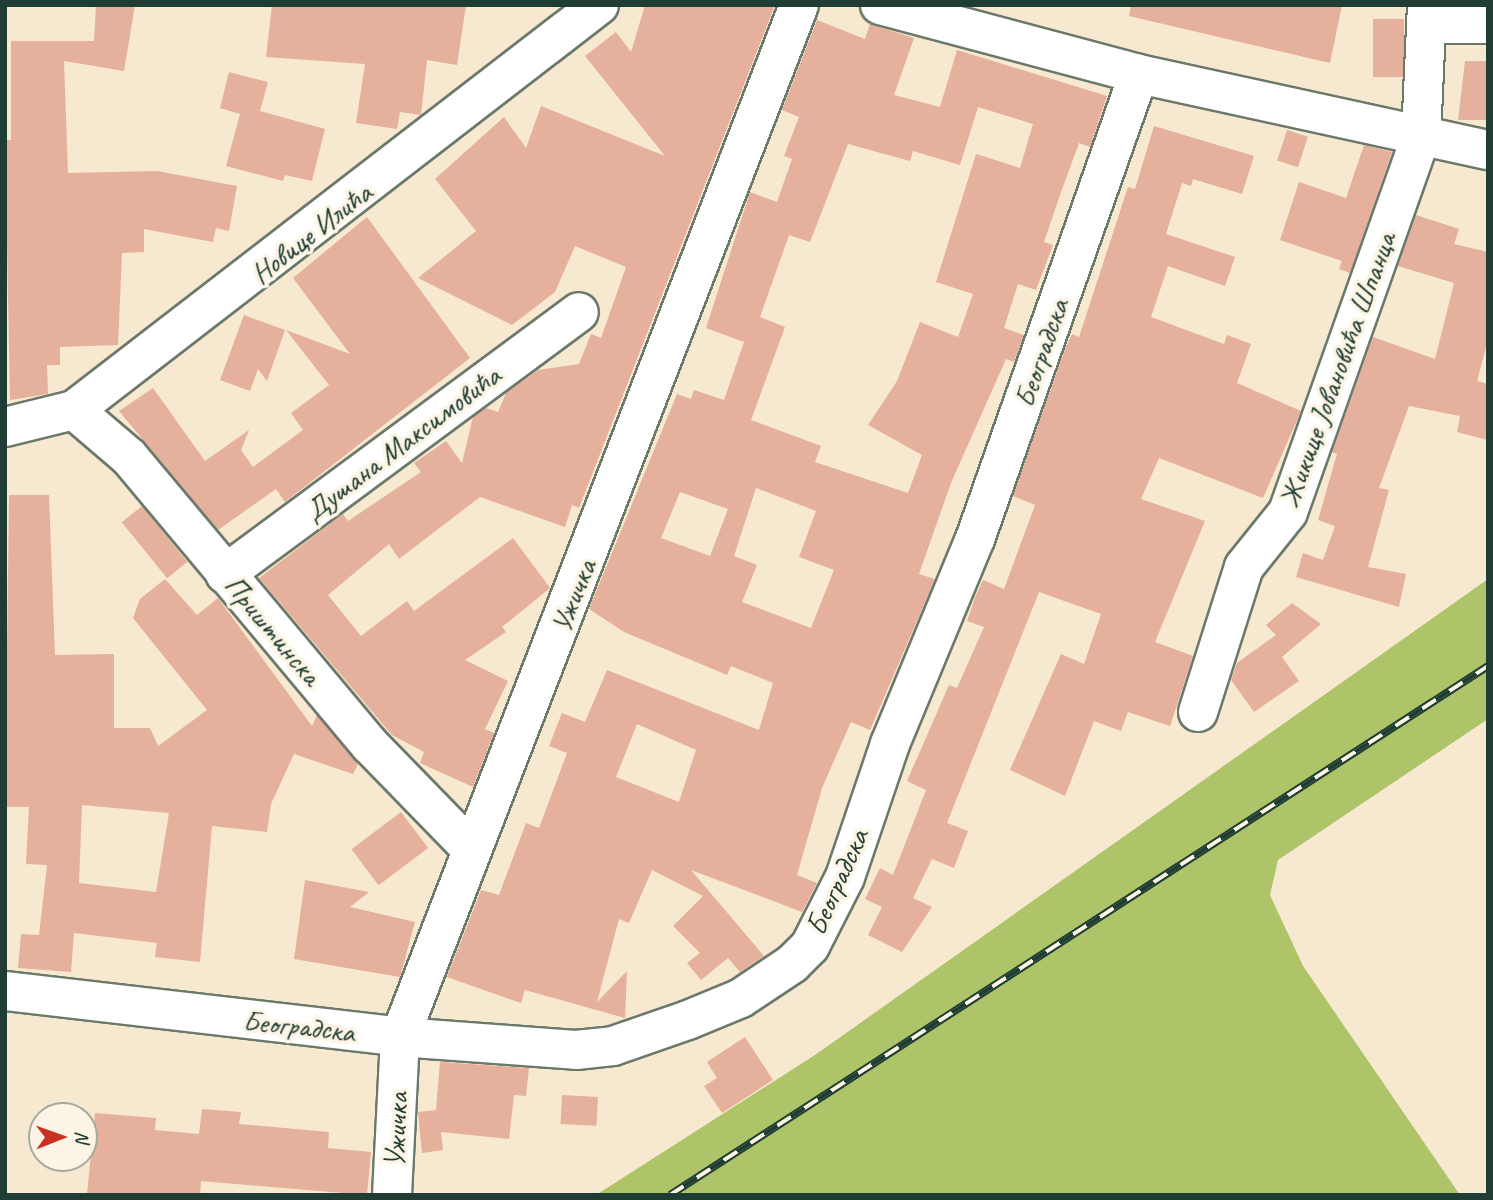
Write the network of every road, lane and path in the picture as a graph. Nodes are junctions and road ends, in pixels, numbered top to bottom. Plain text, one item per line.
1 (599, 5) edge
2 (799, 5) edge
3 (880, 5) edge
4 (1427, 15) edge
5 (1488, 23) edge
6 (1139, 74) junction
7 (1420, 137) junction
8 (1488, 150) edge
9 (579, 312) dead end
10 (74, 410) junction
11 (5, 427) edge
12 (225, 574) junction
13 (1198, 712) dead end
14 (472, 850) junction
15 (5, 990) edge
16 (400, 1037) junction
17 (392, 1195) edge

1 - 10 street, Новице Илића
2 - 14 street, Ужичка
3 - 6 street
4 - 5 street
4 - 7 street, Жикице Јовановића Шпанца
6 - 7 street
6 - 16 street, Београдска
7 - 8 street
7 - 13 street, Жикице Јовановића Шпанца
9 - 12 street, Душана Максимовића
10 - 11 street, Новице Илића
10 - 12 street, Приштинска
12 - 14 street, Приштинска
14 - 16 street, Ужичка
15 - 16 street, Београдска
16 - 17 street, Ужичка

